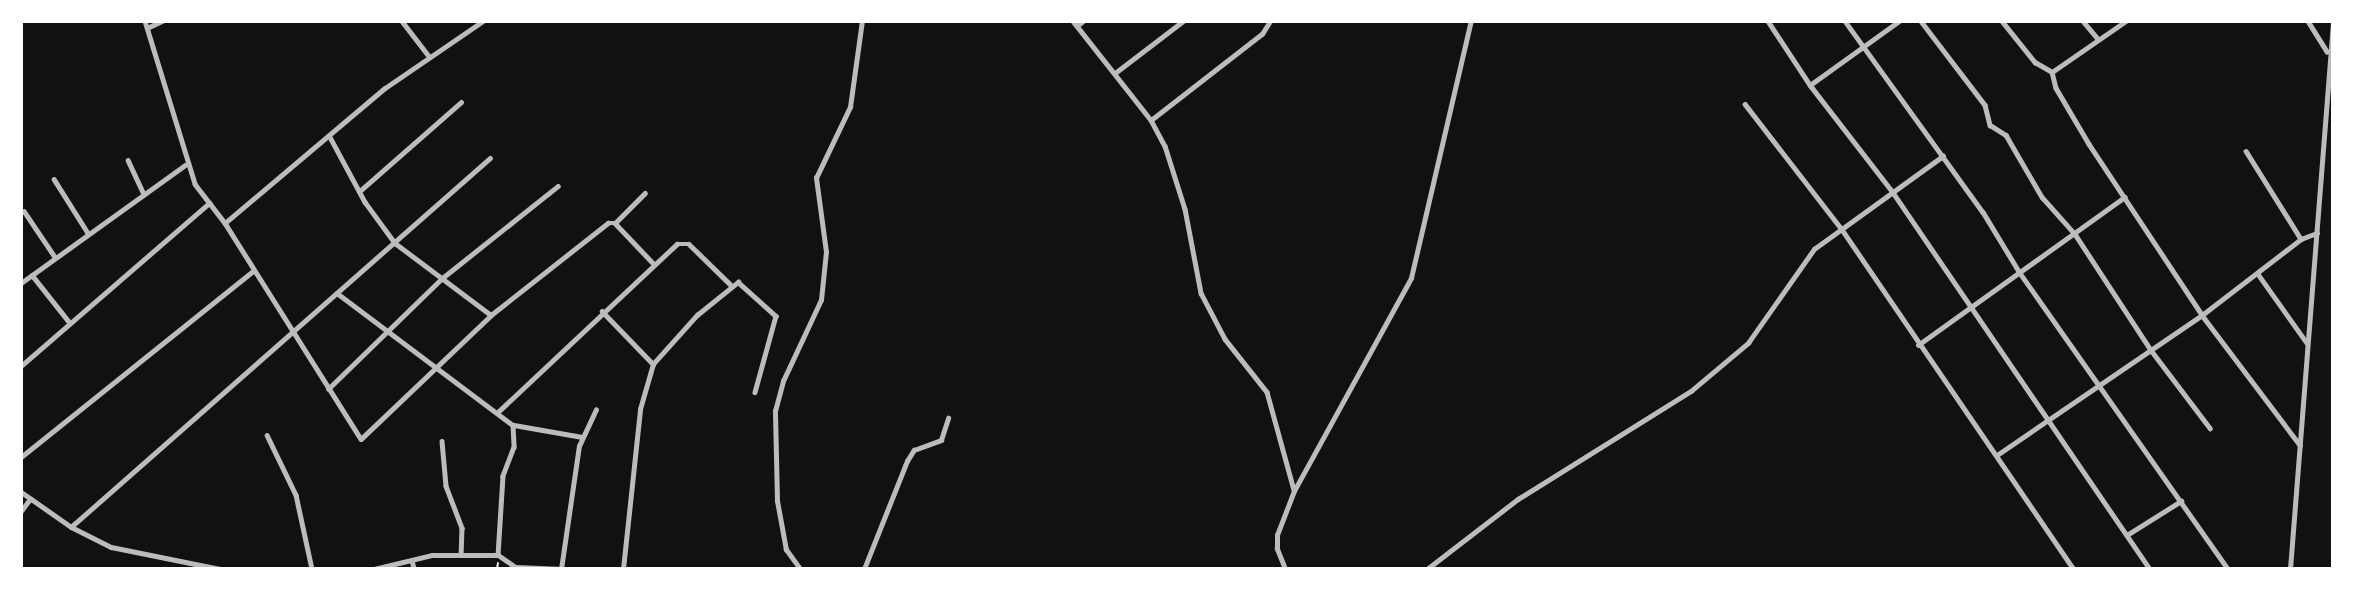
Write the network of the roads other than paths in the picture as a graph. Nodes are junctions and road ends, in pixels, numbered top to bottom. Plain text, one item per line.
1 (145, 21) edge
2 (162, 21) edge
3 (402, 21) edge
4 (483, 21) edge
5 (1083, 21) edge
6 (1183, 21) edge
7 (1270, 21) edge
8 (1471, 21) edge
9 (1768, 21) edge
10 (1845, 21) edge
11 (1899, 21) edge
12 (1921, 21) edge
13 (2002, 21) edge
14 (2083, 21) edge
15 (2126, 21) edge
16 (2308, 21) edge
17 (864, 22) edge
18 (1075, 23) edge
19 (2333, 23) edge
20 (147, 28) junction
21 (2098, 40) junction
22 (1862, 47) junction
23 (2327, 52) junction
24 (429, 56) junction
25 (2052, 72) junction
26 (1115, 73) junction
27 (1810, 85) junction
28 (461, 102) dead end
29 (1745, 104) dead end
30 (1151, 120) junction
31 (331, 138) junction
32 (2246, 151) dead end
33 (1943, 156) junction
34 (490, 158) dead end
35 (128, 160) dead end
36 (185, 165) junction
37 (54, 179) dead end
38 (558, 186) dead end
39 (361, 190) junction
40 (1892, 191) junction
41 (645, 193) dead end
42 (144, 194) junction
43 (2125, 197) junction
44 (209, 204) junction
45 (24, 211) dead end
46 (225, 223) junction
47 (615, 223) junction
48 (1841, 228) junction
49 (88, 233) junction
50 (2317, 233) junction
51 (2075, 234) junction
52 (2301, 239) junction
53 (395, 243) junction
54 (55, 257) junction
55 (652, 262) junction
56 (253, 272) junction
57 (2020, 273) junction
58 (2258, 274) junction
59 (32, 275) junction
60 (441, 279) junction
61 (21, 283) edge
62 (730, 284) junction
63 (337, 293) junction
64 (1972, 308) junction
65 (602, 311) junction
66 (491, 315) junction
67 (2202, 315) junction
68 (70, 323) junction
69 (389, 332) junction
70 (291, 334) junction
71 (2307, 344) junction
72 (1918, 345) junction
73 (2151, 350) junction
74 (653, 364) junction
75 (21, 366) edge
76 (438, 370) junction
77 (2100, 384) junction
78 (327, 389) junction
79 (755, 392) dead end
80 (596, 410) dead end
81 (499, 411) junction
82 (948, 418) dead end
83 (2048, 420) junction
84 (513, 425) junction
85 (2210, 428) dead end
86 (267, 435) dead end
87 (582, 437) junction
88 (442, 441) dead end
89 (2301, 445) junction
90 (1997, 455) junction
91 (21, 457) edge
92 (1294, 491) junction
93 (21, 492) edge
94 (30, 499) junction
95 (2182, 501) junction
96 (21, 511) edge
97 (71, 527) junction
98 (2127, 535) junction
99 (461, 555) junction
100 (499, 555) junction
101 (412, 560) junction
102 (517, 568) edge
103 (220, 569) edge
104 (312, 569) edge
105 (374, 569) edge
106 (414, 569) edge
107 (561, 569) edge
108 (623, 569) edge
109 (800, 569) edge
110 (864, 569) edge
111 (1285, 569) edge
112 (1427, 569) edge
113 (2074, 569) edge
114 (2150, 569) edge
115 (2228, 569) edge
116 (2290, 569) edge

1 - 20 street
2 - 20 street
3 - 24 street
4 - 24 street
5 - 18 street
6 - 26 street
7 - 30 street
8 - 92 street
9 - 27 street
10 - 22 street
11 - 22 street
12 - 51 street
13 - 25 street
14 - 21 street
15 - 21 street
16 - 23 street
17 - 109 street
18 - 26 street
19 - 23 street
20 - 36 street
21 - 25 street
22 - 27 street
22 - 33 street
23 - 50 street
24 - 31 street
25 - 43 street
26 - 30 street
27 - 40 street
28 - 39 street
29 - 48 street
30 - 92 street
31 - 39 street
31 - 46 street
32 - 52 street
33 - 40 street
33 - 57 street
34 - 53 street
35 - 42 street
36 - 42 street
36 - 44 street
37 - 49 street
38 - 60 street
39 - 53 street
40 - 48 street
40 - 64 street
41 - 47 street
42 - 49 street
43 - 51 street
43 - 67 street
44 - 46 street
44 - 68 street
45 - 54 street
46 - 56 street
47 - 55 street
47 - 66 street
48 - 72 street
48 - 112 street
49 - 54 street
50 - 52 street
50 - 71 street
51 - 57 street
51 - 73 street
52 - 58 street
53 - 60 street
53 - 63 street
54 - 59 street
55 - 62 street
55 - 65 street
56 - 70 street
56 - 91 street
57 - 64 street
57 - 77 street
58 - 67 street
58 - 71 street
59 - 61 street
59 - 68 street
60 - 66 street
60 - 69 street
62 - 74 street
62 - 79 street
63 - 69 street
63 - 70 street
64 - 72 street
64 - 83 street
65 - 74 street
65 - 81 street
66 - 76 street
67 - 73 street
67 - 89 street
68 - 75 street
69 - 76 street
69 - 78 street
70 - 78 street
70 - 97 street
71 - 89 street
72 - 90 street
73 - 77 street
73 - 85 street
74 - 108 street
76 - 78 street
76 - 81 street
77 - 83 street
77 - 95 street
80 - 87 street
81 - 84 street
82 - 110 street
83 - 90 street
83 - 98 street
84 - 87 street
84 - 100 street
86 - 104 street
87 - 107 street
88 - 99 street
89 - 116 street
90 - 113 street
92 - 111 street
93 - 94 street
94 - 96 street
94 - 97 street
95 - 98 street
95 - 115 street
97 - 103 street
98 - 114 street
99 - 100 street
99 - 101 street
100 - 102 street
101 - 105 street
101 - 106 street
102 - 107 street

